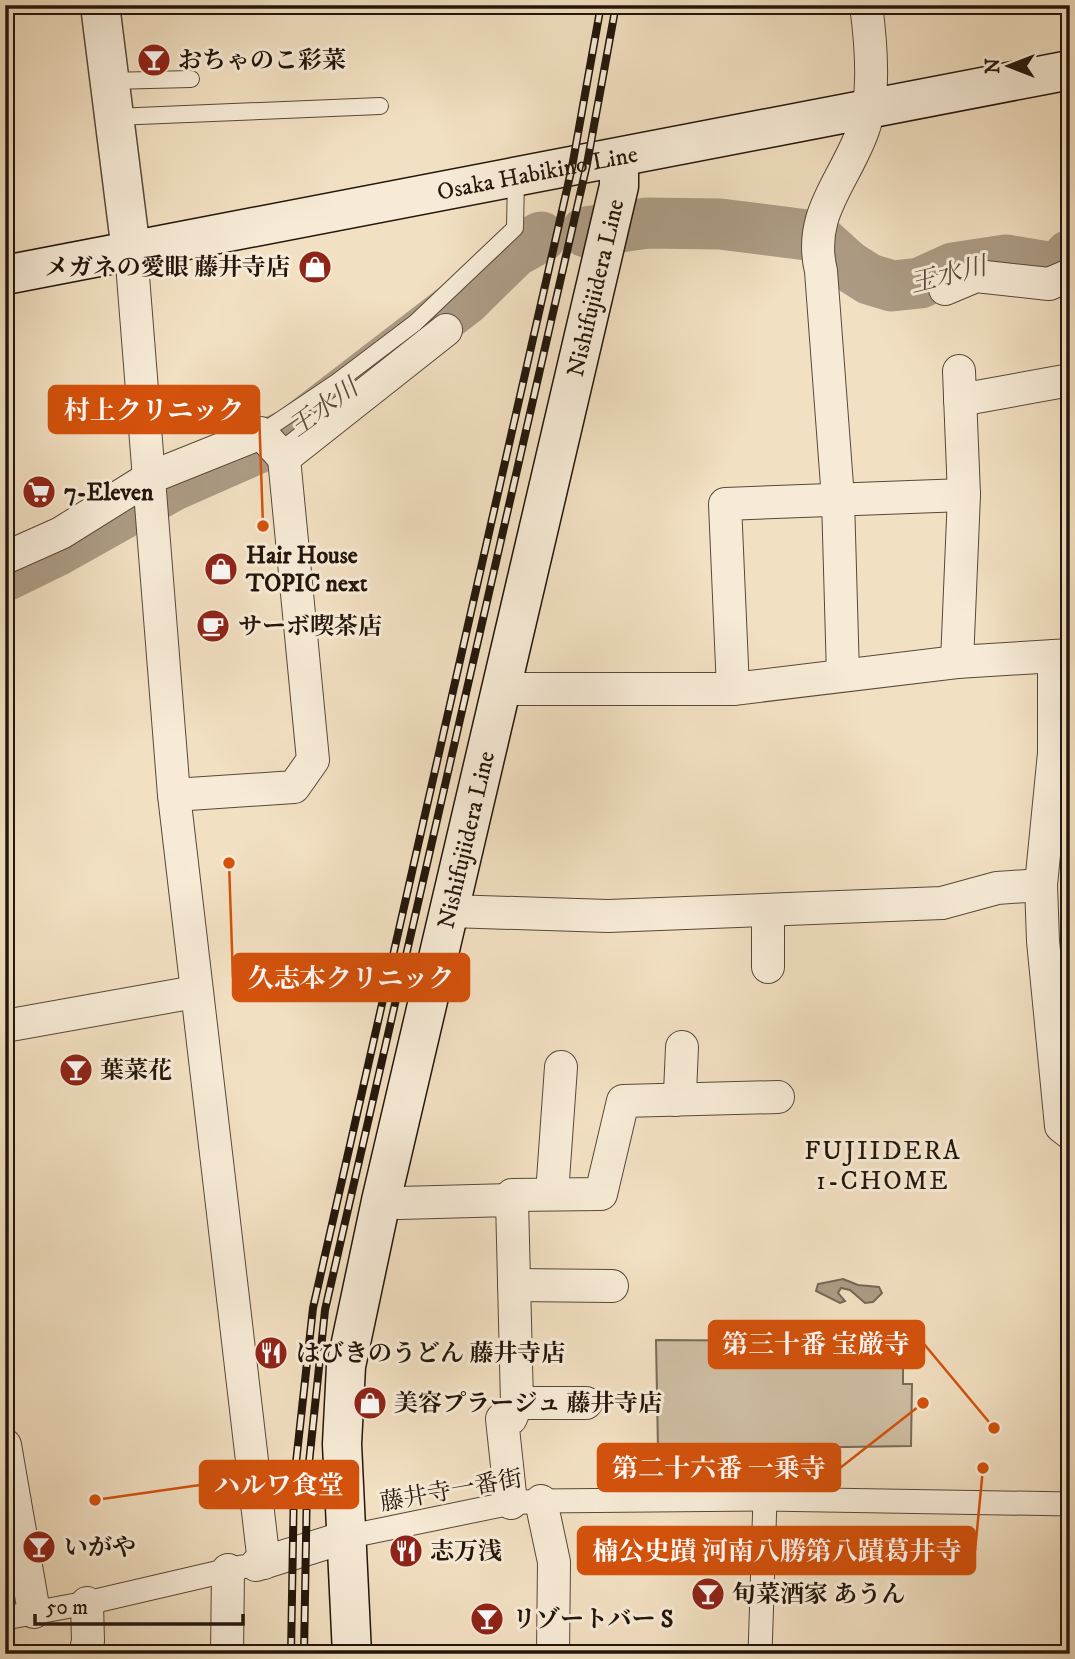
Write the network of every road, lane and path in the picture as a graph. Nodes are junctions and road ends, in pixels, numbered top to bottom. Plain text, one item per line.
1 (100, 5) edge
2 (866, 5) edge
3 (1070, 70) edge
4 (191, 79) dead end
5 (112, 99) junction
6 (380, 106) dead end
7 (869, 109) junction
8 (619, 158) junction
9 (516, 177) junction
10 (131, 251) junction
11 (5, 275) edge
12 (1070, 275) edge
13 (946, 289) dead end
14 (446, 330) dead end
15 (1070, 380) edge
16 (261, 433) junction
17 (284, 458) junction
18 (149, 478) junction
19 (964, 495) junction
20 (838, 499) junction
21 (5, 558) edge
22 (1062, 655) edge
23 (957, 662) junction
24 (844, 675) junction
25 (501, 689) junction
26 (733, 689) junction
27 (173, 795) junction
28 (1041, 886) junction
29 (768, 910) junction
30 (450, 911) junction
31 (768, 967) dead end
32 (195, 992) junction
33 (5, 1026) edge
34 (682, 1047) dead end
35 (561, 1067) dead end
36 (778, 1097) dead end
37 (675, 1100) junction
38 (1070, 1133) edge
39 (552, 1195) junction
40 (381, 1200) junction
41 (512, 1200) junction
42 (514, 1285) junction
43 (612, 1286) dead end
44 (517, 1403) junction
45 (586, 1403) dead end
46 (5, 1445) edge
47 (765, 1499) junction
48 (526, 1502) junction
49 (1070, 1504) edge
50 (346, 1537) junction
51 (249, 1566) junction
52 (87, 1603) junction
53 (19, 1615) edge
54 (85, 1654) edge
55 (227, 1654) edge
56 (352, 1654) edge
57 (553, 1654) edge
58 (760, 1654) edge

1 - 5 main road
2 - 7 street
3 - 7 main road, Osaka Habikino Line
4 - 5 lane
5 - 6 lane
5 - 10 main road
7 - 8 main road, Osaka Habikino Line
7 - 20 street
8 - 9 main road, Osaka Habikino Line
8 - 25 main road, Nishifujiidera Line
9 - 10 main road, Osaka Habikino Line
9 - 16 lane
10 - 11 main road, Osaka Habikino Line
10 - 18 street
12 - 13 street
14 - 17 street
15 - 19 street
16 - 17 street
16 - 18 street
17 - 27 street
18 - 21 street
18 - 27 street
19 - 20 street
19 - 23 street
20 - 24 street
20 - 26 street
22 - 23 street
22 - 28 street
23 - 24 street
24 - 26 street
25 - 26 street
25 - 30 main road, Nishifujiidera Line
27 - 32 street
28 - 29 street
28 - 38 street
29 - 30 street
29 - 31 street
30 - 40 main road, Nishifujiidera Line
32 - 33 street
32 - 51 street
34 - 37 street
35 - 39 street
36 - 37 street
37 - 39 street
39 - 41 street
40 - 41 street
40 - 50 main road, Nishifujiidera Line
41 - 42 street
42 - 43 street
42 - 44 street
44 - 45 street
44 - 48 street
46 - 53 street
47 - 48 street, 藤井寺一番街
47 - 49 street, 藤井寺一番街
47 - 58 street
48 - 50 street, 藤井寺一番街
48 - 57 street
50 - 51 street
50 - 56 main road, Nishifujiidera Line
51 - 52 street
51 - 55 street
52 - 53 street
52 - 54 street

